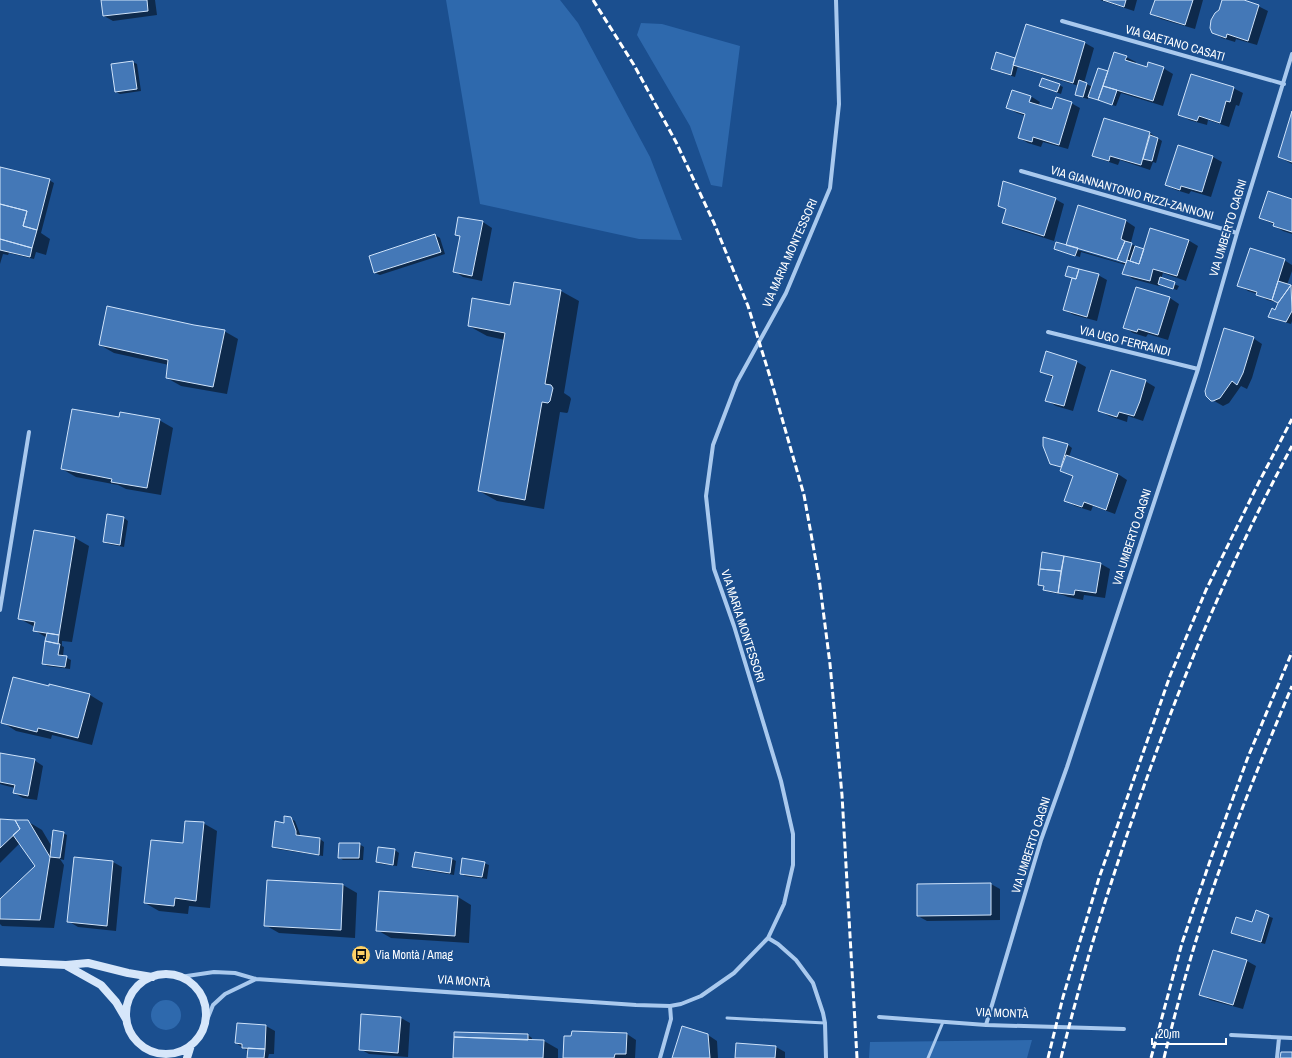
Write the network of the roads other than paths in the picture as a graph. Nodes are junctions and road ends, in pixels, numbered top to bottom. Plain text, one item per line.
1 (836, 0) edge
2 (1062, 21) dead end
3 (1292, 54) edge
4 (1284, 84) junction
5 (1021, 172) dead end
6 (1236, 233) junction
7 (1048, 332) dead end
8 (1198, 369) junction
9 (29, 432) dead end
10 (0, 610) edge
11 (768, 938) junction
12 (0, 962) edge
13 (66, 965) junction
14 (152, 977) junction
15 (180, 977) junction
16 (256, 979) junction
17 (670, 1006) junction
18 (879, 1017) dead end
19 (727, 1018) dead end
20 (126, 1019) junction
21 (943, 1022) junction
22 (825, 1023) junction
23 (205, 1024) junction
24 (986, 1024) junction
25 (1124, 1029) dead end
26 (1232, 1035) dead end
27 (1279, 1038) junction
28 (1292, 1038) edge
29 (192, 1045) junction
30 (149, 1050) junction
31 (156, 1058) edge
32 (187, 1058) edge
33 (660, 1058) edge
34 (826, 1058) edge
35 (928, 1058) edge
36 (1277, 1058) edge

1 - 11 street, VIA MARIA MONTESSORI
2 - 4 street, VIA GAETANO CASATI
3 - 4 street, VIA UMBERTO CAGNI
4 - 6 street, VIA UMBERTO CAGNI
5 - 6 street, VIA GIANNANTONIO RIZZI-ZANNONI
6 - 8 street, VIA UMBERTO CAGNI
7 - 8 street, VIA UGO FERRANDI
8 - 24 street, VIA UMBERTO CAGNI
9 - 10 street
11 - 17 street, VIA MARIA MONTESSORI
11 - 22 street
12 - 13 main road, VIA MONTÀ
13 - 14 main road, VIA MONTÀ
13 - 20 main road, VIA MONTÀ
14 - 15 main road, VIA MONTÀ
14 - 20 main road, VIA MONTÀ
15 - 16 street, VIA MONTÀ
15 - 23 main road, VIA MONTÀ
16 - 17 street, VIA MONTÀ
16 - 23 street, VIA MONTÀ
17 - 33 street
18 - 21 street, VIA MONTÀ
19 - 22 lane
20 - 30 main road, VIA MONTÀ
21 - 24 street, VIA MONTÀ
21 - 35 lane
22 - 34 street
23 - 29 main road, VIA MONTÀ
24 - 25 street, VIA MONTÀ
26 - 27 street
27 - 28 street
27 - 36 street
29 - 30 main road, VIA MONTÀ
29 - 32 main road
30 - 31 main road

